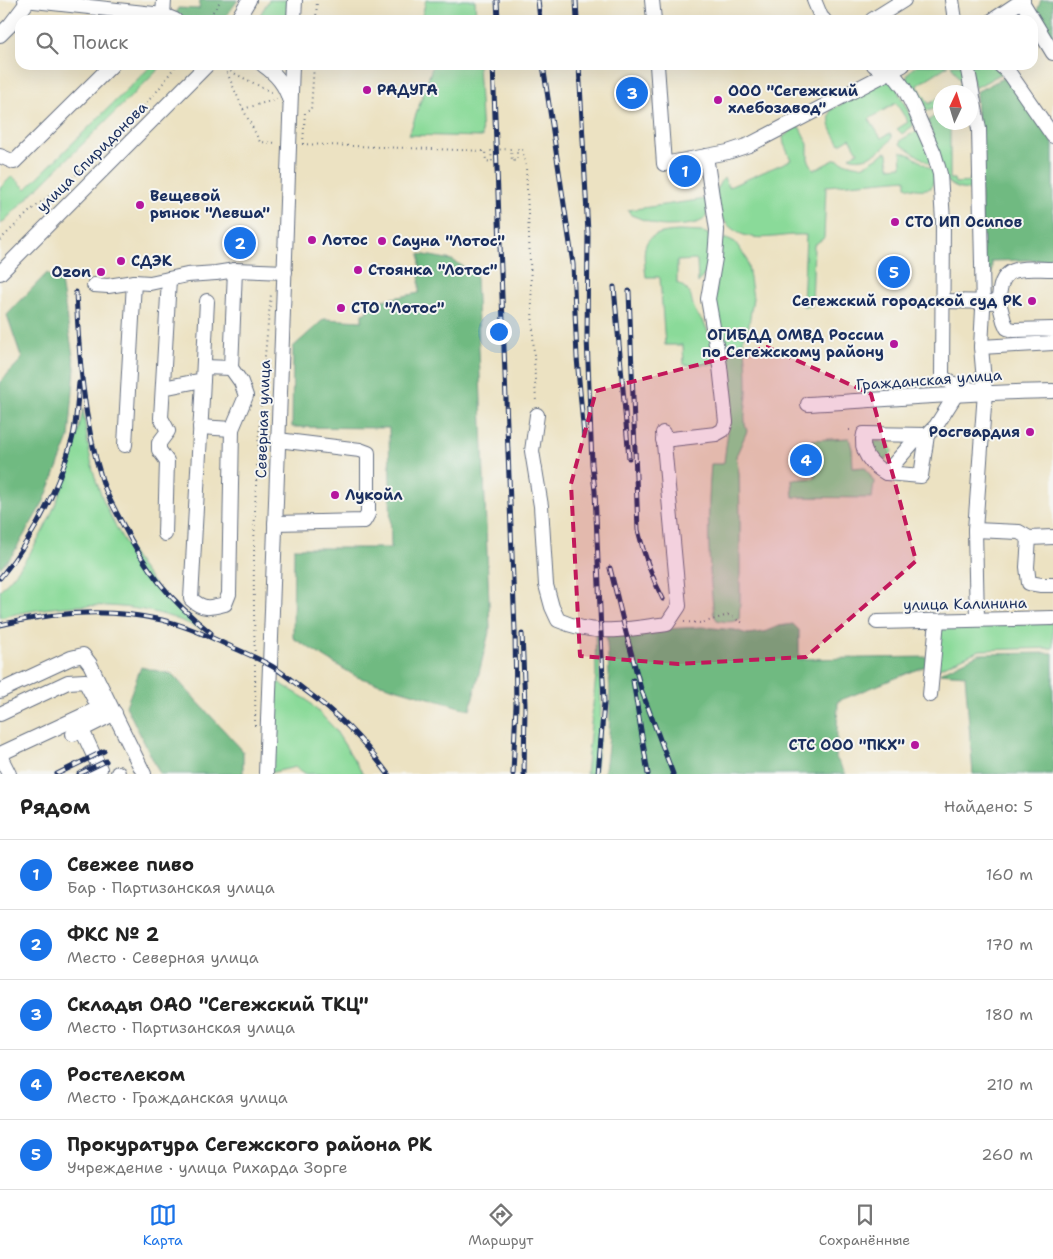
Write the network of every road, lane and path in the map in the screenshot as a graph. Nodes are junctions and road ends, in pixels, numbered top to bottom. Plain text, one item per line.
1 (28, 0) edge
2 (164, 0) edge
3 (220, 0) edge
4 (250, 0) edge
5 (295, 0) edge
6 (317, 0) edge
7 (652, 0) edge
8 (814, 0) edge
9 (904, 0) edge
10 (952, 0) edge
11 (1022, 0) edge
12 (17, 15) edge
13 (142, 15) edge
14 (165, 15) edge
15 (210, 15) edge
16 (240, 15) edge
17 (294, 15) edge
18 (316, 15) edge
19 (654, 15) edge
20 (820, 15) edge
21 (880, 15) edge
22 (954, 15) edge
23 (1000, 15) edge
24 (1031, 15) edge
25 (15, 18) edge
26 (1038, 27) edge
27 (0, 35) edge
28 (1053, 53) edge
29 (107, 70) edge
30 (172, 70) edge
31 (202, 70) edge
32 (226, 70) edge
33 (229, 70) edge
34 (271, 70) edge
35 (292, 70) edge
36 (314, 70) edge
37 (657, 70) edge
38 (865, 70) edge
39 (893, 70) edge
40 (898, 70) edge
41 (968, 70) edge
42 (1006, 70) edge
43 (862, 86) junction
44 (306, 98) dead end
45 (311, 99) junction
46 (291, 105) junction
47 (242, 109) junction
48 (1053, 136) edge
49 (296, 144) junction
50 (102, 152) dead end
51 (0, 156) edge
52 (706, 156) junction
53 (96, 159) dead end
54 (0, 240) edge
55 (1053, 269) edge
56 (235, 270) junction
57 (285, 272) junction
58 (0, 273) edge
59 (169, 279) junction
60 (134, 282) junction
61 (94, 285) dead end
62 (271, 290) dead end
63 (207, 300) dead end
64 (943, 301) junction
65 (982, 301) junction
66 (999, 302) junction
67 (1053, 329) edge
68 (1053, 343) edge
69 (981, 347) junction
70 (231, 368) junction
71 (204, 373) junction
72 (163, 388) junction
73 (1053, 391) edge
74 (985, 392) junction
75 (955, 396) junction
76 (808, 404) dead end
77 (537, 415) joint
78 (200, 427) junction
79 (232, 428) junction
80 (927, 435) junction
81 (278, 440) junction
82 (125, 446) dead end
83 (886, 473) junction
84 (275, 524) junction
85 (975, 530) junction
86 (165, 534) dead end
87 (1053, 537) edge
88 (1029, 538) junction
89 (1053, 585) edge
90 (1053, 618) edge
91 (976, 619) junction
92 (669, 621) junction
93 (937, 621) junction
94 (877, 622) dead end
95 (745, 624) dead end
96 (0, 691) edge
97 (930, 695) dead end
98 (106, 713) junction
99 (0, 714) edge
100 (255, 726) dead end
101 (0, 755) edge
102 (9, 774) edge
103 (89, 774) edge
104 (144, 774) edge
105 (266, 774) edge

1 - 12 street
1 - 13 street
2 - 14 street
3 - 15 path
4 - 16 street
5 - 17 street
6 - 18 path
7 - 19 street
8 - 20 street
9 - 21 street
10 - 22 street
11 - 23 street
11 - 24 street
25 - 27 street
26 - 28 street
29 - 51 street
30 - 50 path
31 - 58 street, улица Спиридонова
32 - 47 path
33 - 47 path
34 - 46 street
35 - 46 street, Северная улица
36 - 45 path
37 - 52 street
38 - 43 street
39 - 43 street
40 - 64 street
41 - 65 street
42 - 48 street
43 - 52 street
44 - 45 path
45 - 49 path
46 - 49 street, Северная улица
47 - 49 path
49 - 57 street, Северная улица
49 - 77 path
52 - 92 street
53 - 54 path
55 - 66 street
56 - 57 street
56 - 59 street
56 - 70 street
57 - 81 street, Северная улица
59 - 60 street
59 - 72 street
60 - 61 street
60 - 82 street
62 - 100 path
63 - 71 street
64 - 65 street
64 - 74 street
65 - 66 street
65 - 69 street
66 - 67 street
68 - 69 street
69 - 74 street
70 - 71 street
70 - 79 street
71 - 72 street
71 - 78 street
72 - 86 street
73 - 74 street, Гражданская улица
74 - 75 street, Гражданская улица
74 - 85 street
75 - 76 street, Гражданская улица
75 - 80 street
77 - 92 street
78 - 79 street
78 - 79 street
80 - 83 street
80 - 83 street
80 - 83 street
81 - 84 street, Северная улица
81 - 84 street
84 - 105 street, Северная улица
85 - 88 street
85 - 91 street
87 - 88 street
88 - 89 street
90 - 91 street, улица Калинина
91 - 93 street, улица Калинина
92 - 95 path
93 - 94 street, улица Калинина
93 - 97 street
96 - 98 street
98 - 99 street
98 - 101 street
98 - 103 street
98 - 104 street
101 - 102 street

